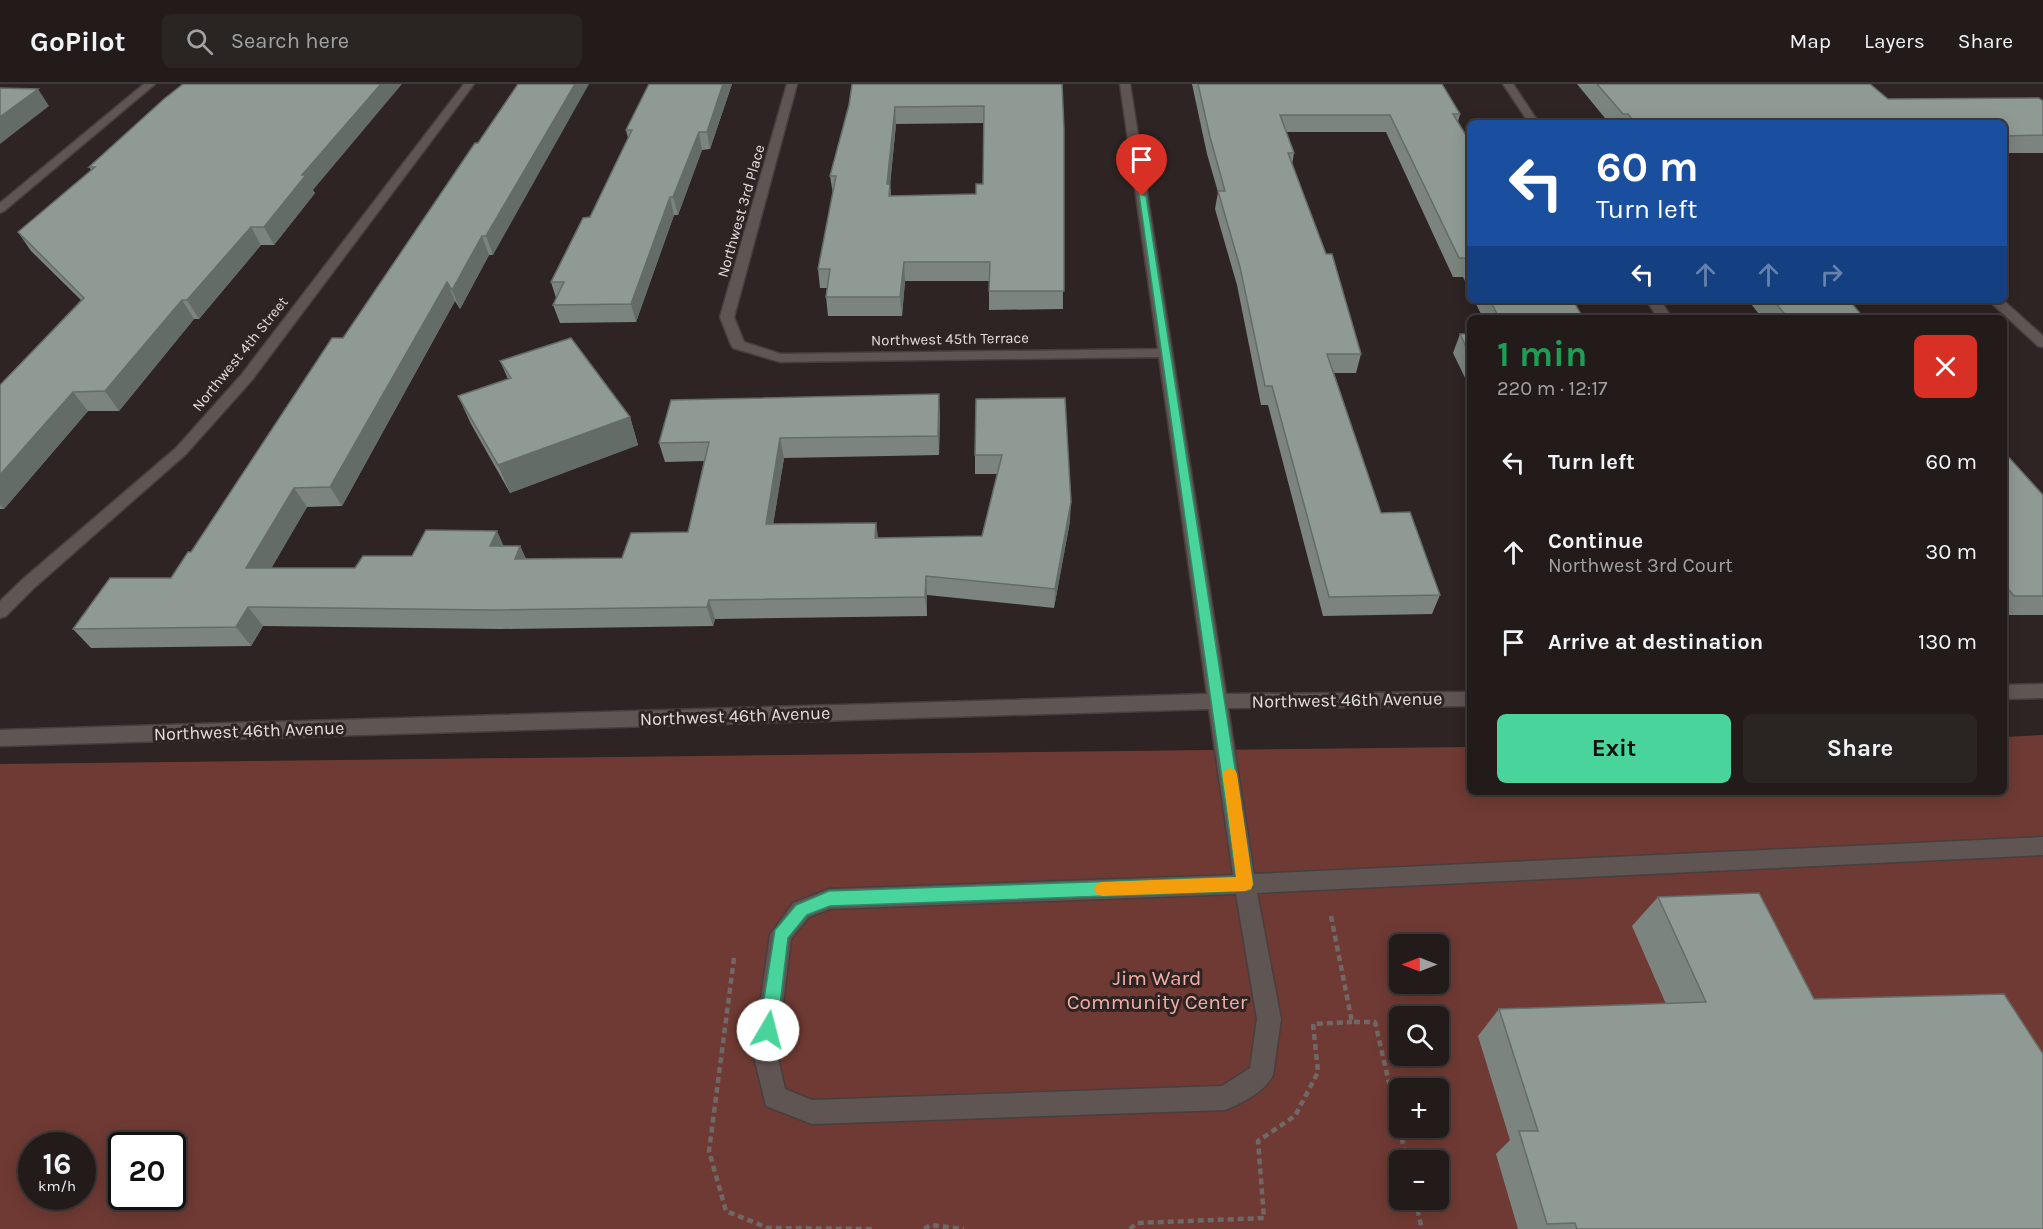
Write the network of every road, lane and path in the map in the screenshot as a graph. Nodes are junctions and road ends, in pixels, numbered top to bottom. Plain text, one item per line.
1 (150, 84) edge
2 (469, 84) edge
3 (792, 84) edge
4 (1125, 84) edge
5 (1508, 84) edge
6 (1532, 120) edge
7 (0, 209) edge
8 (1998, 303) edge
9 (2043, 343) edge
10 (738, 345) joint
11 (1164, 353) junction
12 (0, 612) edge
13 (2043, 691) edge
14 (2007, 692) edge
15 (1467, 699) edge
16 (1219, 701) junction
17 (0, 738) edge
18 (2043, 846) edge
19 (1323, 880) junction
20 (1245, 884) junction
21 (734, 958) dead end
22 (1352, 1022) junction
23 (1404, 1150) edge
24 (1417, 1210) edge
25 (875, 1229) edge
26 (924, 1229) edge
27 (964, 1229) edge
28 (1130, 1229) edge
29 (1422, 1229) edge

1 - 7 street
2 - 12 street, Northwest 4th Street
3 - 10 street, Northwest 3rd Place
4 - 11 street
5 - 6 street
8 - 9 street
10 - 11 street, Northwest 45th Terrace
11 - 16 street
13 - 14 street
15 - 16 street, Northwest 46th Avenue
16 - 17 street, Northwest 46th Avenue
16 - 20 street
18 - 19 street
19 - 20 street
19 - 22 path
20 - 20 street
21 - 25 path
22 - 23 path
22 - 28 path
24 - 29 path
26 - 27 path

